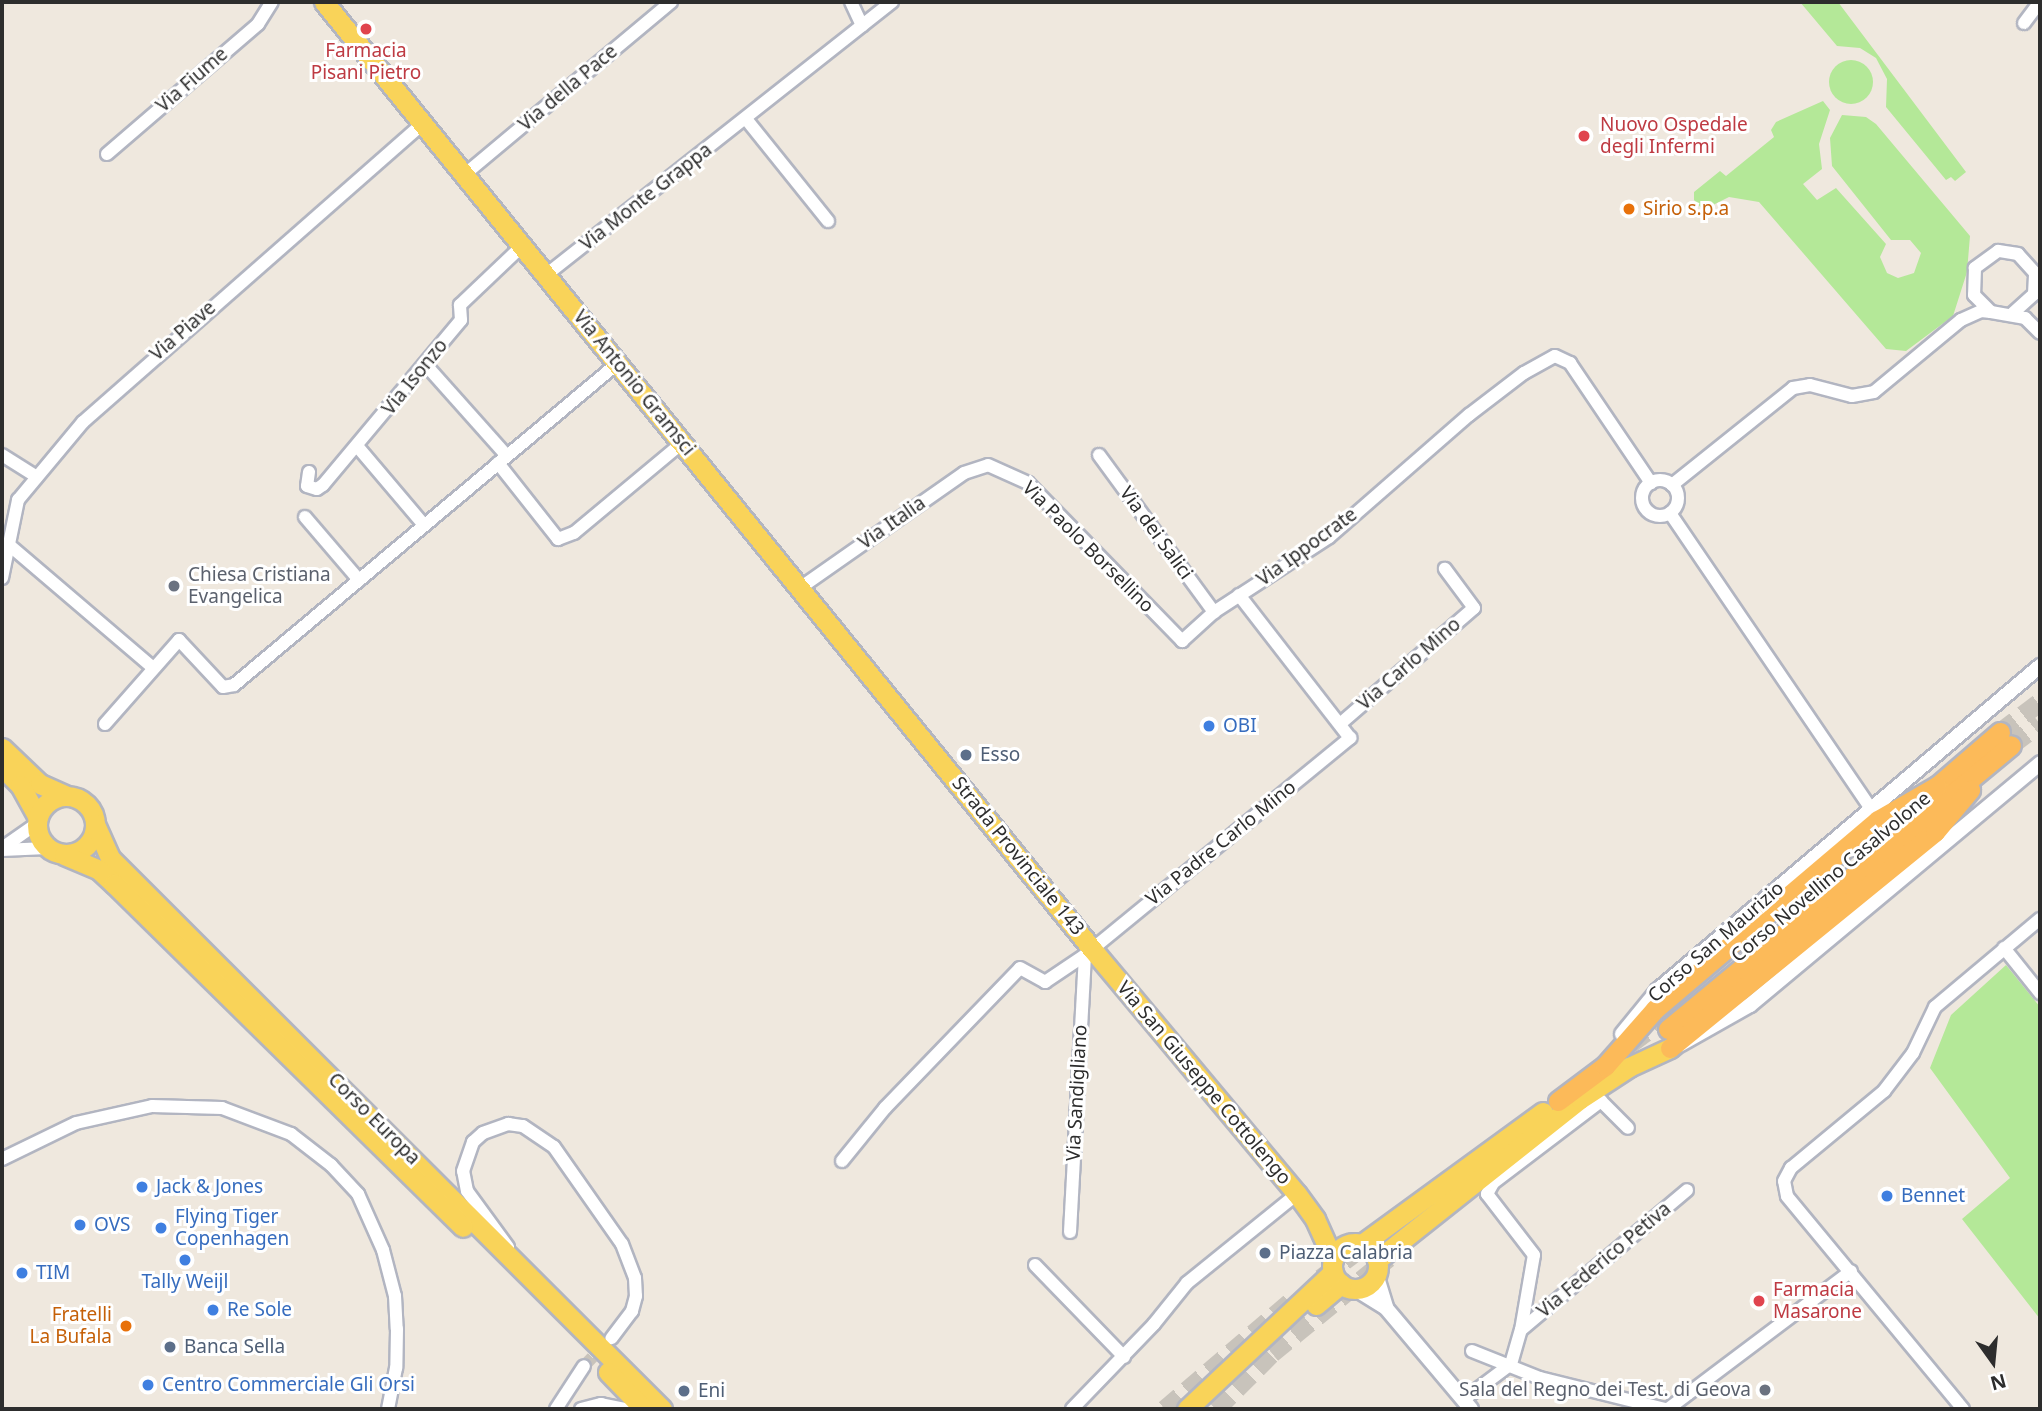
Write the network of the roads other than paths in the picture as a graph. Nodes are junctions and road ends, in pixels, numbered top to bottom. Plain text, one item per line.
1 (272, 2) edge
2 (324, 2) edge
3 (671, 2) edge
4 (851, 2) edge
5 (892, 2) edge
6 (2040, 2) edge
7 (2024, 23) dead end
8 (862, 26) junction
9 (746, 119) junction
10 (422, 124) junction
11 (107, 154) dead end
12 (464, 175) junction
13 (828, 221) dead end
14 (522, 246) junction
15 (545, 275) junction
16 (1974, 295) junction
17 (2037, 300) edge
18 (1991, 312) junction
19 (2013, 313) junction
20 (1961, 320) junction
21 (2040, 333) edge
22 (618, 363) junction
23 (425, 364) junction
24 (682, 443) junction
25 (357, 446) junction
26 (2, 455) edge
27 (1099, 455) dead end
28 (503, 459) junction
29 (988, 465) joint
30 (309, 472) dead end
31 (37, 477) junction
32 (1651, 483) junction
33 (1672, 485) junction
34 (1670, 513) junction
35 (305, 517) dead end
36 (424, 525) junction
37 (8, 544) junction
38 (1445, 569) dead end
39 (2, 578) edge
40 (359, 580) junction
41 (800, 588) junction
42 (1239, 595) junction
43 (1214, 612) junction
44 (1182, 641) joint
45 (2040, 666) edge
46 (153, 668) junction
47 (105, 724) dead end
48 (1340, 724) junction
49 (2, 748) edge
50 (2040, 763) edge
51 (944, 764) joint
52 (2, 767) edge
53 (1937, 786) junction
54 (65, 795) junction
55 (1871, 809) junction
56 (35, 814) junction
57 (96, 824) junction
58 (2, 849) edge
59 (55, 851) junction
60 (2040, 919) edge
61 (2004, 948) junction
62 (1089, 952) junction
63 (2040, 993) edge
64 (1666, 1033) junction
65 (1558, 1101) junction
66 (1628, 1128) dead end
67 (2, 1159) edge
68 (842, 1161) dead end
69 (1687, 1190) dead end
70 (1297, 1194) junction
71 (1315, 1219) junction
72 (1070, 1232) dead end
73 (1357, 1243) junction
74 (520, 1265) junction
75 (1035, 1265) dead end
76 (1377, 1267) junction
77 (1851, 1271) junction
78 (1340, 1276) junction
79 (1387, 1308) junction
80 (1521, 1331) junction
81 (612, 1338) tunnel mouth
82 (1472, 1351) dead end
83 (1124, 1357) junction
84 (1511, 1363) junction
85 (584, 1366) tunnel mouth
86 (1467, 1405) edge
87 (388, 1409) edge
88 (556, 1409) edge
89 (581, 1409) edge
90 (624, 1409) edge
91 (645, 1409) edge
92 (662, 1409) edge
93 (1072, 1409) edge
94 (1187, 1409) edge
95 (1205, 1409) edge
96 (1667, 1409) edge
97 (1963, 1409) edge

1 - 11 street, Via Fiume
2 - 10 main road, Via Antonio Gramsci
3 - 12 street, Via della Pace
4 - 8 street
5 - 8 street, Via Monte Grappa
6 - 7 street
8 - 9 street, Via Monte Grappa
9 - 13 street
9 - 15 street, Via Monte Grappa
10 - 12 main road, Via Antonio Gramsci
10 - 31 street, Via Piave
12 - 14 main road, Via Antonio Gramsci
14 - 15 main road, Via Antonio Gramsci
14 - 23 street, Via Isonzo
15 - 22 main road, Via Antonio Gramsci
16 - 17 street
16 - 18 street
16 - 20 street
17 - 19 street
18 - 19 street
18 - 20 street
19 - 21 street
20 - 33 street
22 - 24 main road, Via Antonio Gramsci
22 - 28 street
23 - 25 street, Via Isonzo
23 - 28 street
24 - 28 street
24 - 41 main road, Via Antonio Gramsci
25 - 30 street, Via Isonzo
25 - 36 street
26 - 31 street
27 - 43 street, Via dei Salici
28 - 36 street
29 - 41 street, Via Italia
29 - 44 street, Via Paolo Borsellino
31 - 37 street, Via Piave
32 - 33 street
32 - 34 street
32 - 42 street, Via Ippocrate
33 - 34 street
34 - 55 street
35 - 40 street
36 - 40 street
37 - 39 street, Via Piave
37 - 46 street
38 - 48 street, Via Carlo Mino
40 - 46 street
41 - 51 main road, Via Antonio Gramsci
42 - 43 street, Via Ippocrate
42 - 48 street
43 - 44 street, Via Ippocrate
45 - 55 street, Corso San Maurizio
46 - 47 street
48 - 62 street, Via Padre Carlo Mino
49 - 54 main road
50 - 64 street
51 - 62 main road, Strada Provinciale 143
52 - 56 main road
53 - 64 highway, Corso Novellino Casalvolone
53 - 64 highway, Corso Novellino Casalvolone
53 - 65 highway
54 - 56 main road
54 - 57 main road
55 - 65 street, Corso San Maurizio
56 - 58 street
56 - 59 main road
57 - 59 main road
57 - 74 main road, Corso Europa
58 - 59 street
59 - 91 main road, Corso Europa
60 - 61 street
61 - 63 street
61 - 77 street
62 - 68 street, Via Padre Carlo Mino
62 - 70 main road, Via San Giuseppe Cottolengo
62 - 72 street, Via Sandigliano
64 - 76 main road
65 - 73 main road, Corso San Maurizio
66 - 80 street, Via Federico Petiva
67 - 87 street
69 - 80 street, Via Federico Petiva
70 - 71 main road, Via San Giuseppe Cottolengo
70 - 83 street
71 - 73 main road, Via San Giuseppe Cottolengo
71 - 78 main road, Via San Giuseppe Cottolengo
73 - 76 main road, Via San Giuseppe Cottolengo
73 - 78 main road, Corso San Maurizio
74 - 81 street
74 - 92 main road, Corso Europa
75 - 83 street
76 - 78 main road
76 - 79 street
77 - 96 street
77 - 97 street
78 - 79 street
78 - 94 main road
78 - 95 main road
79 - 86 street
80 - 84 street, Via Federico Petiva
82 - 84 street
83 - 93 street
84 - 86 street
84 - 96 street
85 - 88 street
89 - 90 street

